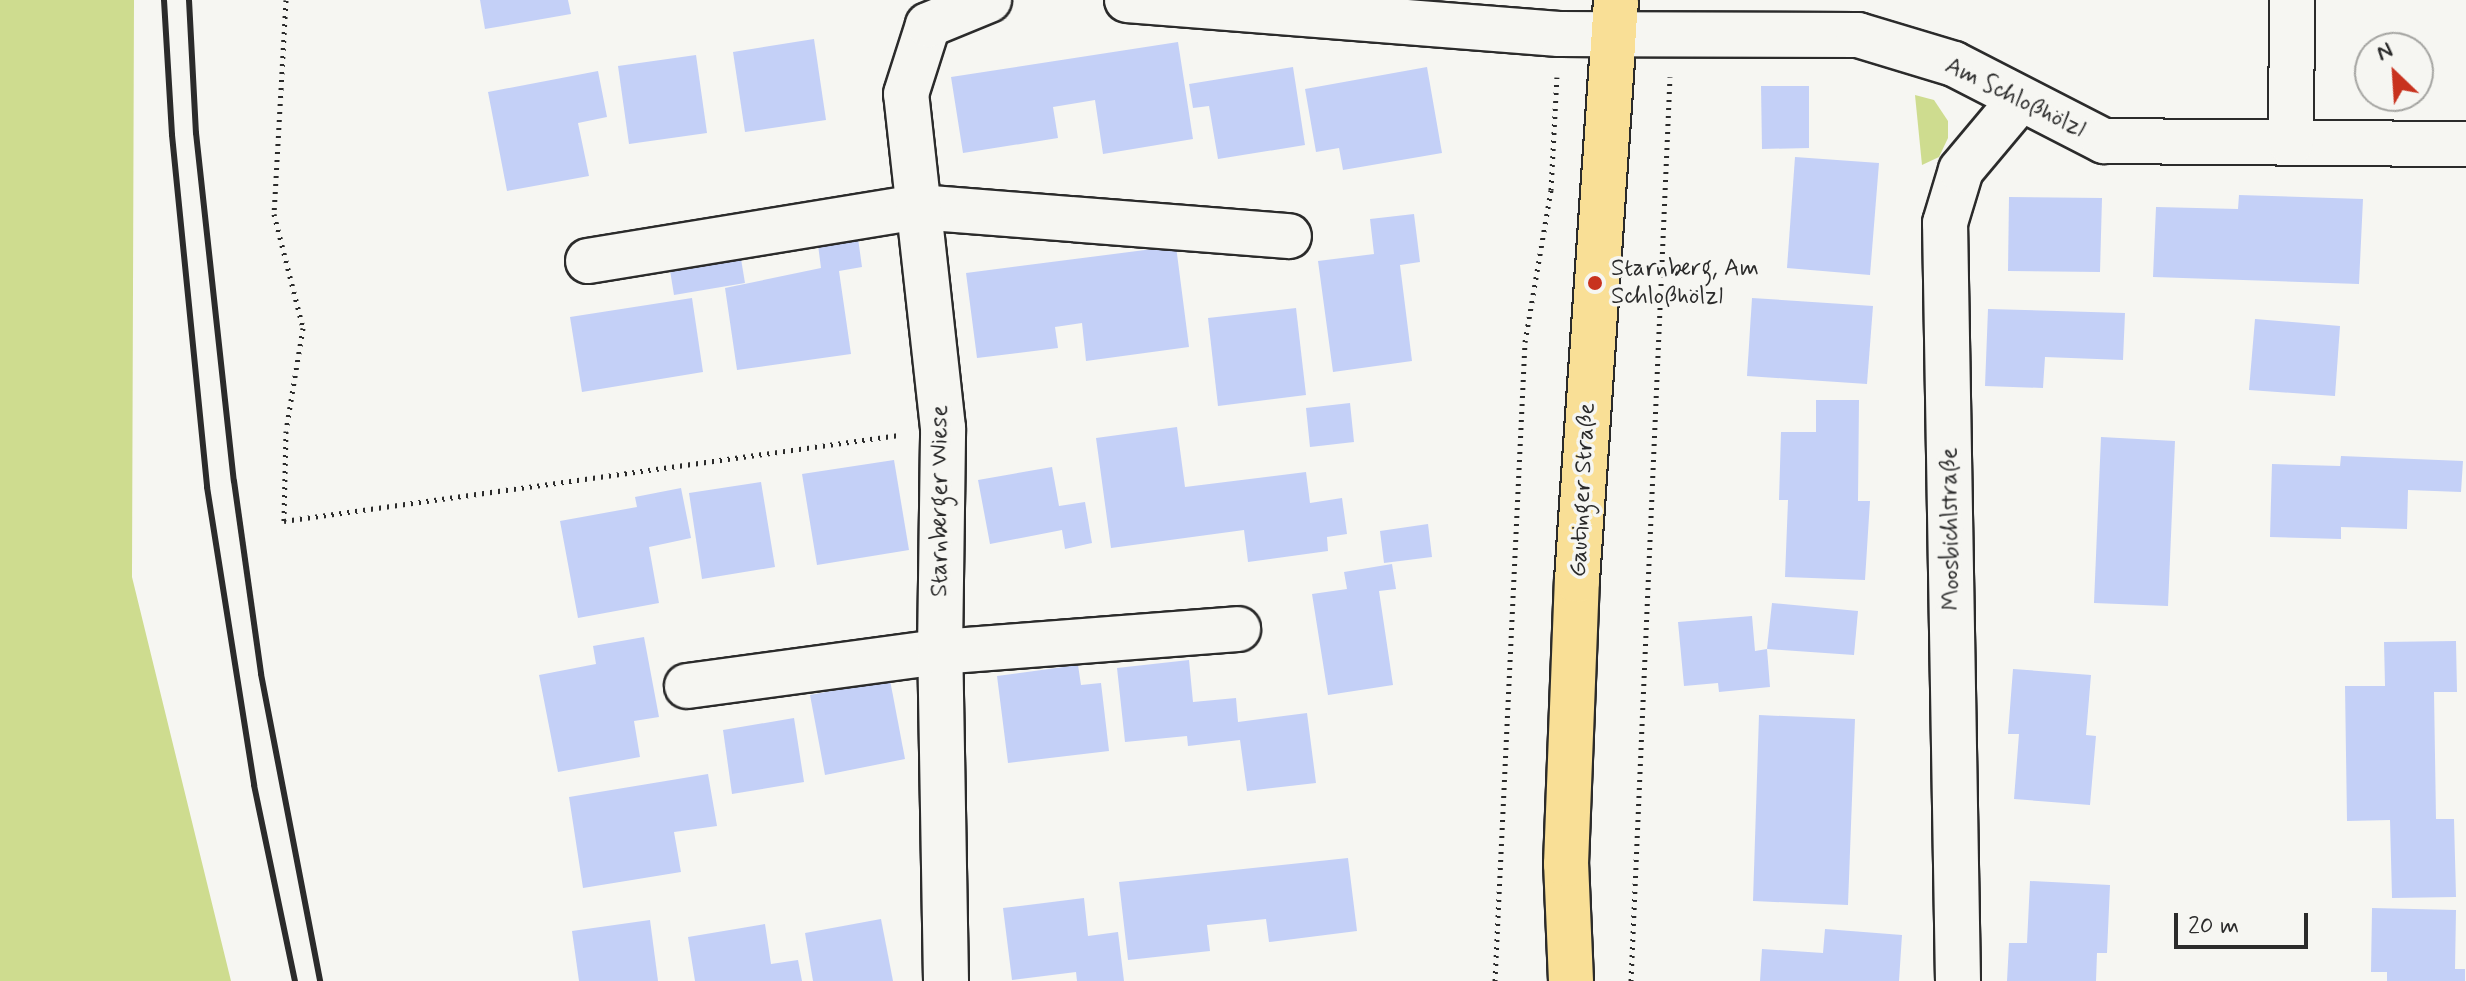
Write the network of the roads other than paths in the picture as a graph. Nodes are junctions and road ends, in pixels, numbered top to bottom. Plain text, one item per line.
1 (989, 0) edge
2 (1127, 0) edge
3 (2292, 0) edge
4 (919, 13) edge
5 (1615, 17) edge
6 (2019, 101) junction
7 (2291, 143) junction
8 (2466, 144) edge
9 (918, 207) junction
10 (1289, 236) dead end
11 (588, 261) dead end
12 (1238, 629) dead end
13 (940, 652) junction
14 (687, 686) dead end
15 (946, 981) edge
16 (1571, 981) edge
17 (1958, 981) edge

1 - 4 street, Starnberger Wiese
2 - 5 street
3 - 7 street
4 - 9 street, Starnberger Wiese
5 - 6 street, Am Schloßhölzl
5 - 16 main road, Gautinger Straße
6 - 7 street, Am Schloßhölzl
6 - 17 street, Moosbichlstraße
7 - 8 street, Am Schloßhölzl
9 - 10 street
9 - 11 street
9 - 13 street, Starnberger Wiese
12 - 13 street
13 - 14 street
13 - 15 street, Starnberger Wiese

